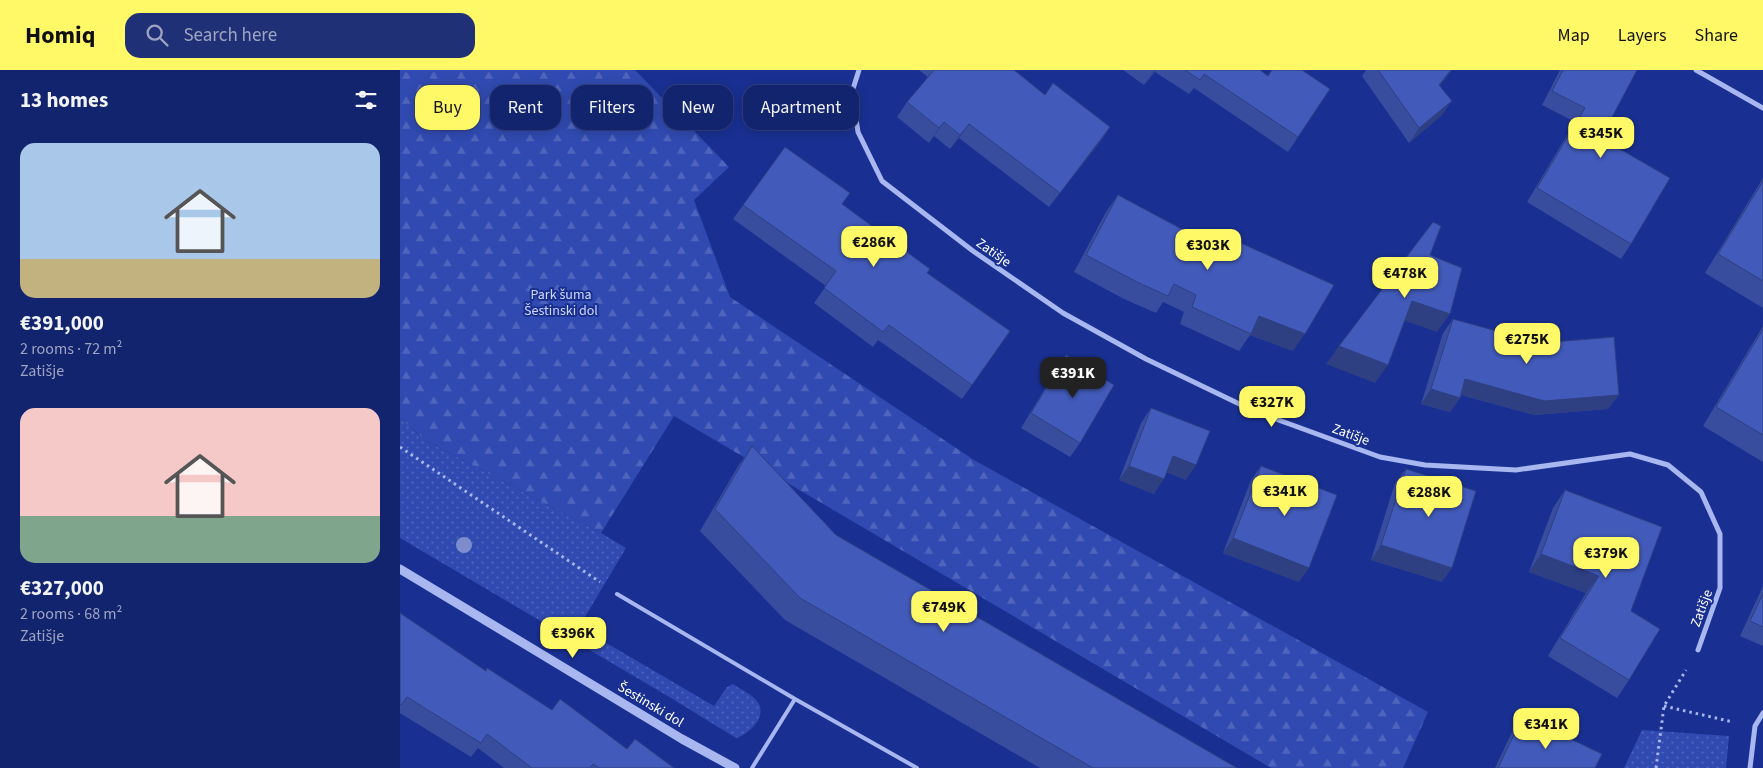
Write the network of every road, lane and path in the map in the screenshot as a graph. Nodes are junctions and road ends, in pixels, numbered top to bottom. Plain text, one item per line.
1 (859, 70) edge
2 (1696, 70) edge
3 (1763, 108) edge
4 (400, 447) edge
5 (400, 569) edge
6 (617, 594) joint
7 (1698, 650) joint
8 (796, 699) junction
9 (1664, 706) junction
10 (1763, 713) edge
11 (1755, 726) junction
12 (734, 768) edge
13 (752, 768) edge
14 (918, 768) edge
15 (1656, 768) edge
16 (1750, 768) edge

1 - 7 street, Zatišje
2 - 3 street
4 - 6 path
5 - 12 street, Šestinski dol
6 - 8 lane
7 - 9 path
8 - 13 lane
8 - 14 lane
9 - 11 path
9 - 15 path
10 - 11 street
11 - 16 street

